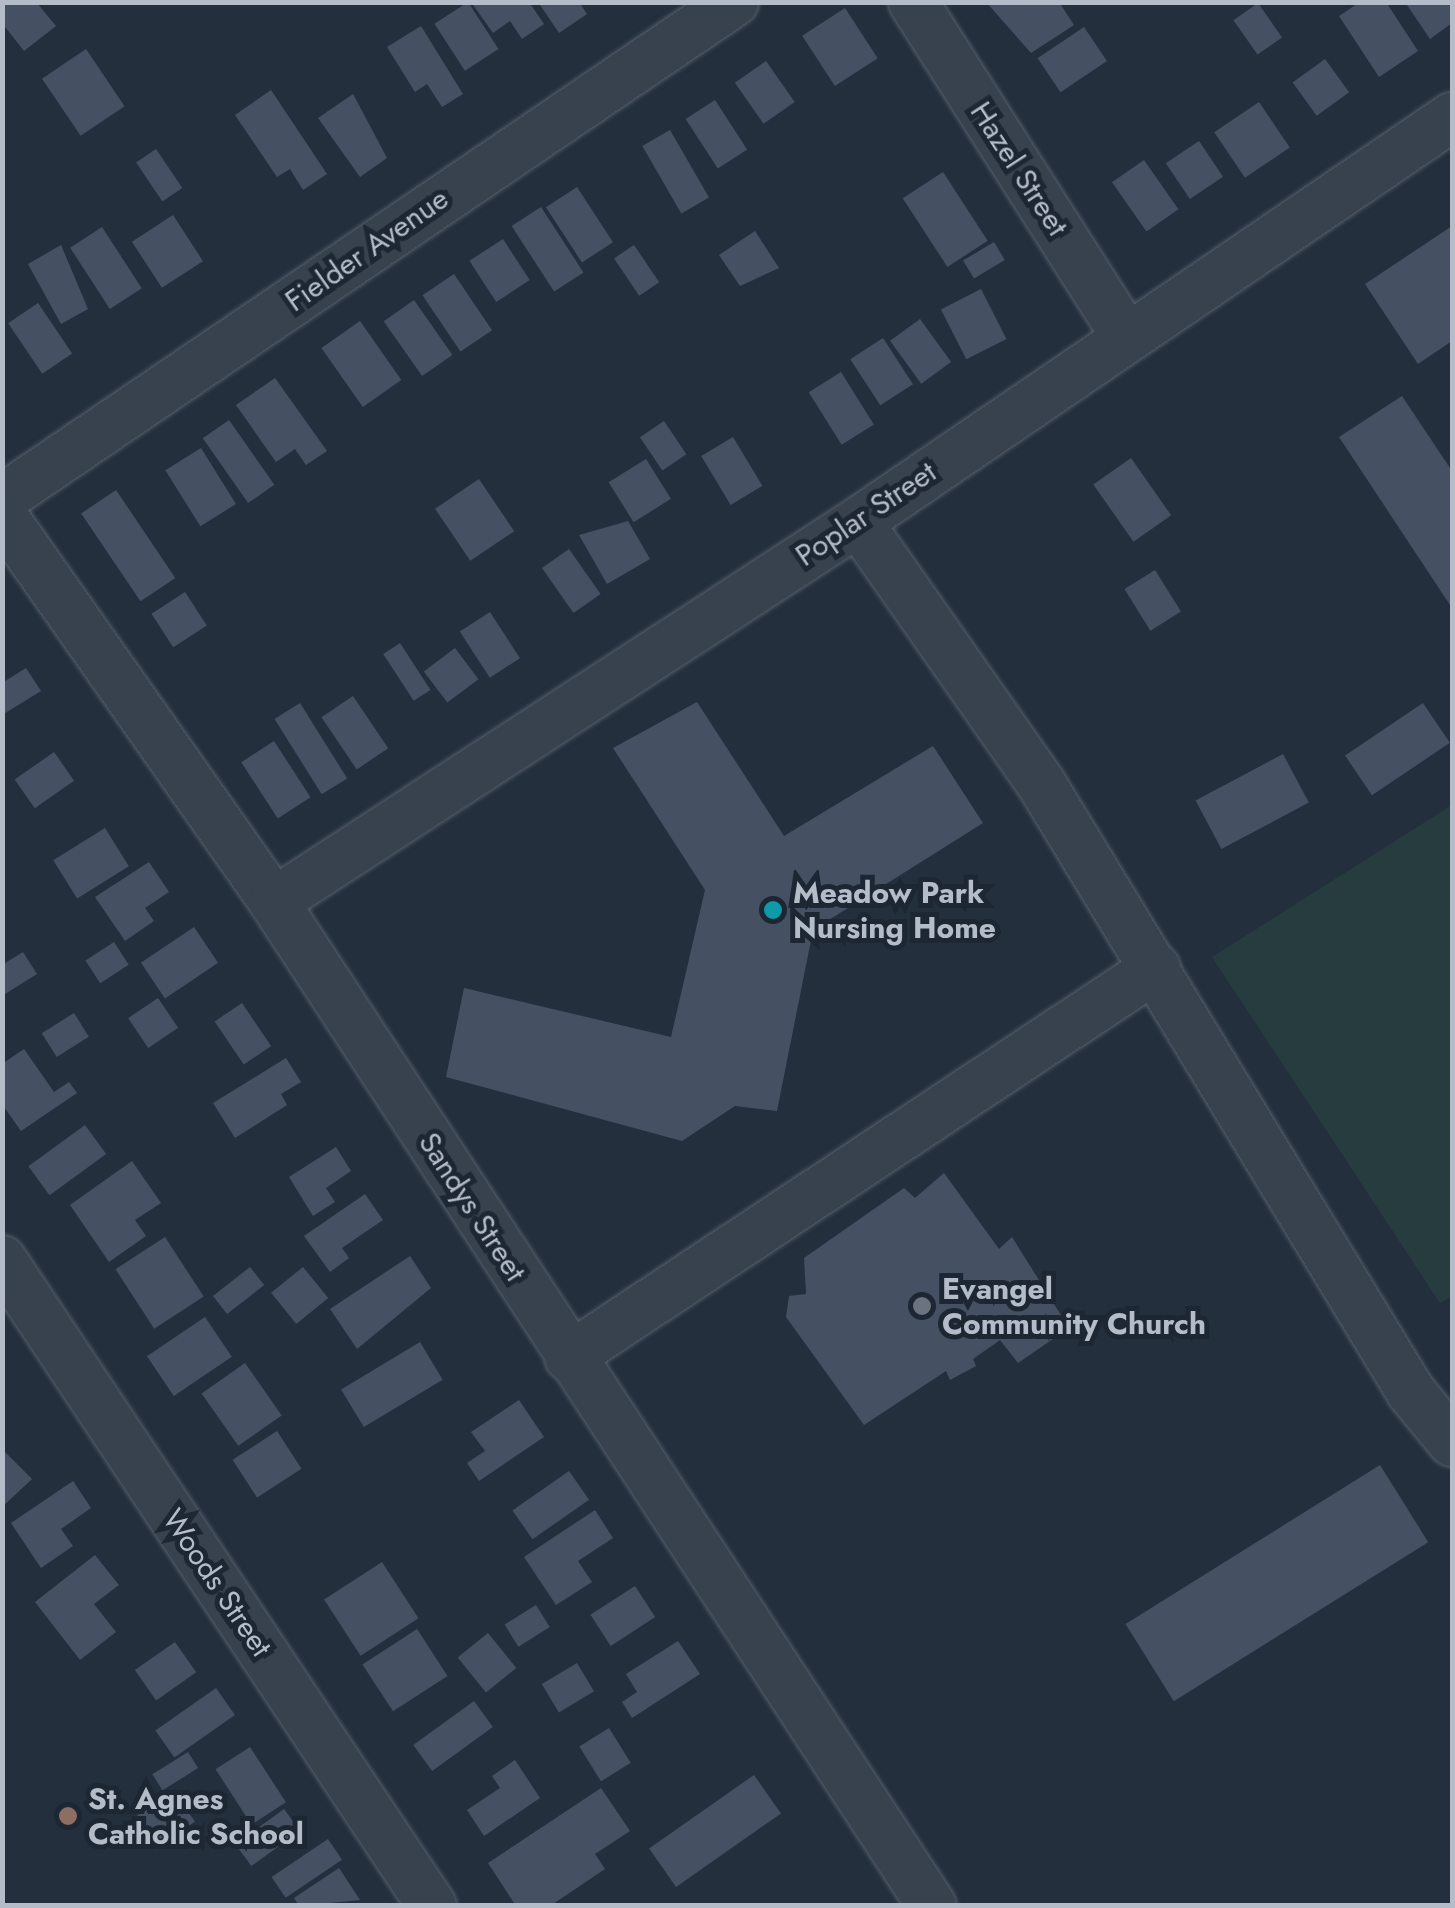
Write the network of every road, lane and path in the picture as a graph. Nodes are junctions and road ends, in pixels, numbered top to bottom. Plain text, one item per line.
1 (734, 2) edge
2 (913, 2) edge
3 (1452, 117) edge
4 (1125, 335) junction
5 (2, 499) edge
6 (2, 515) edge
7 (858, 522) junction
8 (274, 902) junction
9 (1156, 968) junction
10 (2, 1260) edge
11 (569, 1357) junction
12 (1452, 1442) edge
13 (432, 1906) edge
14 (932, 1906) edge

1 - 5 street, Fielder Avenue
2 - 4 street, Hazel Street
3 - 4 street, Poplar Street
4 - 7 street, Poplar Street
6 - 8 street, Sandys Street
7 - 8 street, Poplar Street
7 - 9 street
8 - 11 street, Sandys Street
9 - 11 street
9 - 12 street
10 - 13 street, Woods Street
11 - 14 street, Sandys Street

